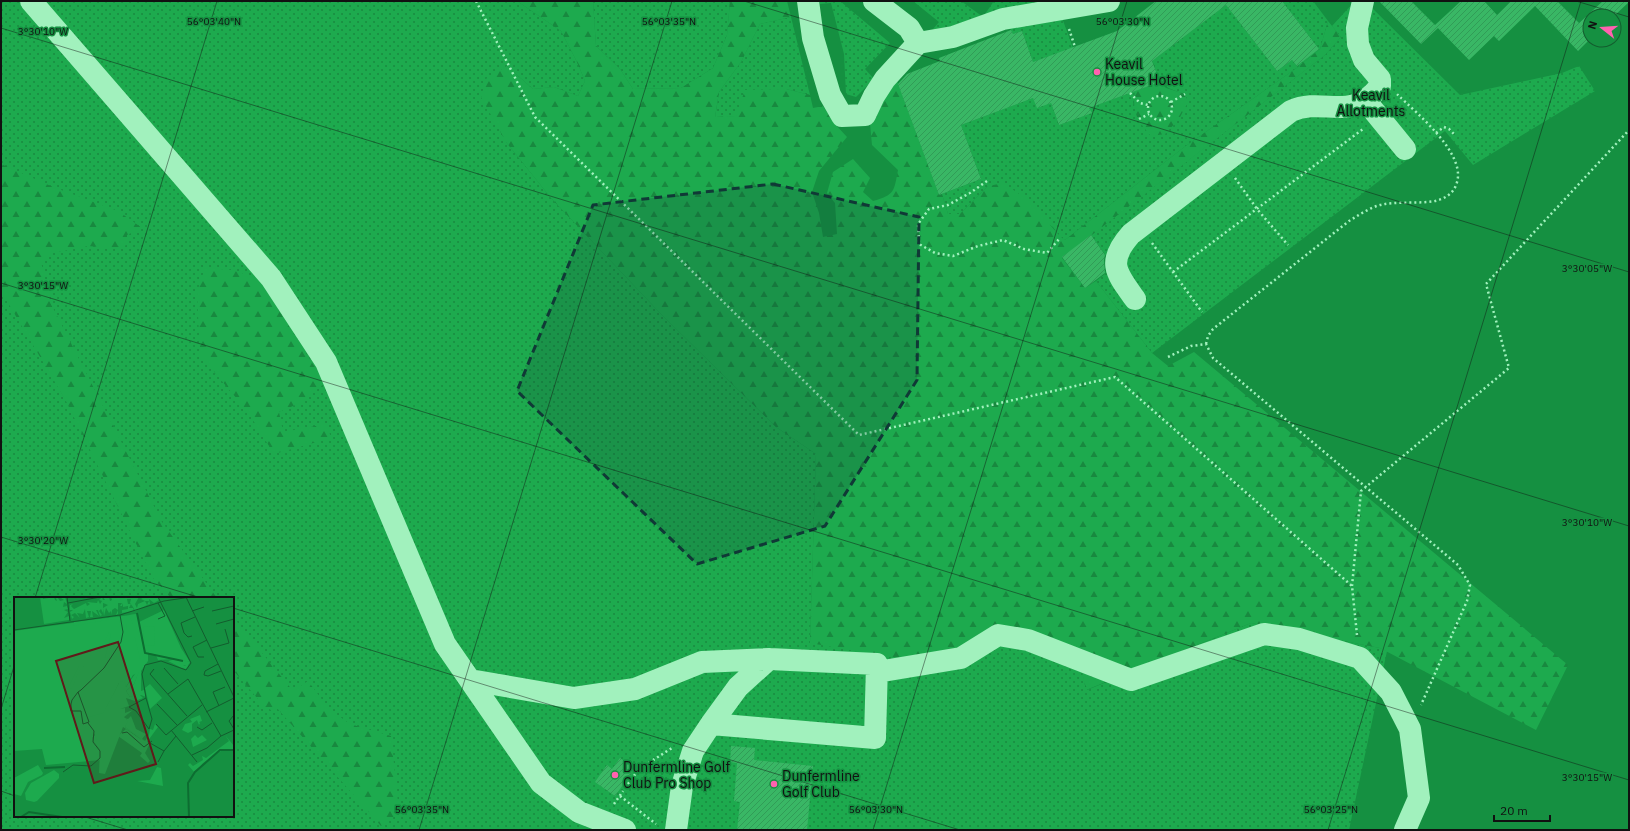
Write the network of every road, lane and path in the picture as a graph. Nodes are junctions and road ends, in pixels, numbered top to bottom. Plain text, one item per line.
1 (31, 1) edge
2 (476, 1) edge
3 (808, 1) edge
4 (874, 1) edge
5 (1109, 1) edge
6 (1363, 1) edge
7 (918, 43) junction
8 (1381, 82) junction
9 (1130, 93) dead end
10 (1185, 94) dead end
11 (1365, 100) junction
12 (1171, 102) junction
13 (1148, 105) junction
14 (1149, 114) junction
15 (1379, 118) junction
16 (1139, 120) dead end
17 (1629, 130) edge
18 (1436, 133) junction
19 (1454, 134) dead end
20 (1405, 150) dead end
21 (1224, 163) junction
22 (987, 181) dead end
23 (1258, 208) junction
24 (1140, 227) junction
25 (1060, 238) dead end
26 (1288, 245) dead end
27 (1173, 272) junction
28 (1135, 299) dead end
29 (1202, 312) dead end
30 (1206, 344) junction
31 (1168, 358) dead end
32 (1352, 586) junction
33 (1360, 658) junction
34 (769, 659) junction
35 (877, 672) junction
36 (470, 680) junction
37 (711, 724) junction
38 (1410, 729) junction
39 (678, 745) dead end
40 (628, 784) dead end
41 (620, 796) dead end
42 (667, 828) edge
43 (625, 830) edge
44 (1405, 830) edge

1 - 36 lane
2 - 32 path
3 - 7 lane
4 - 7 lane
5 - 7 lane
6 - 8 lane
8 - 11 lane
8 - 18 path
9 - 13 path
10 - 12 path
11 - 15 lane
11 - 21 lane
12 - 13 path
12 - 14 path
13 - 14 path
14 - 16 path
15 - 20 lane
15 - 23 path
17 - 32 path
18 - 19 path
18 - 30 path
21 - 23 path
21 - 24 lane
22 - 25 path
23 - 26 path
23 - 27 path
24 - 27 path
24 - 28 lane
27 - 29 path
30 - 31 path
30 - 38 path
32 - 33 path
33 - 35 lane
33 - 38 lane
34 - 35 lane
34 - 36 lane
34 - 37 lane
35 - 37 lane
36 - 43 lane
37 - 42 lane
38 - 44 lane
39 - 40 path
41 - 42 path

